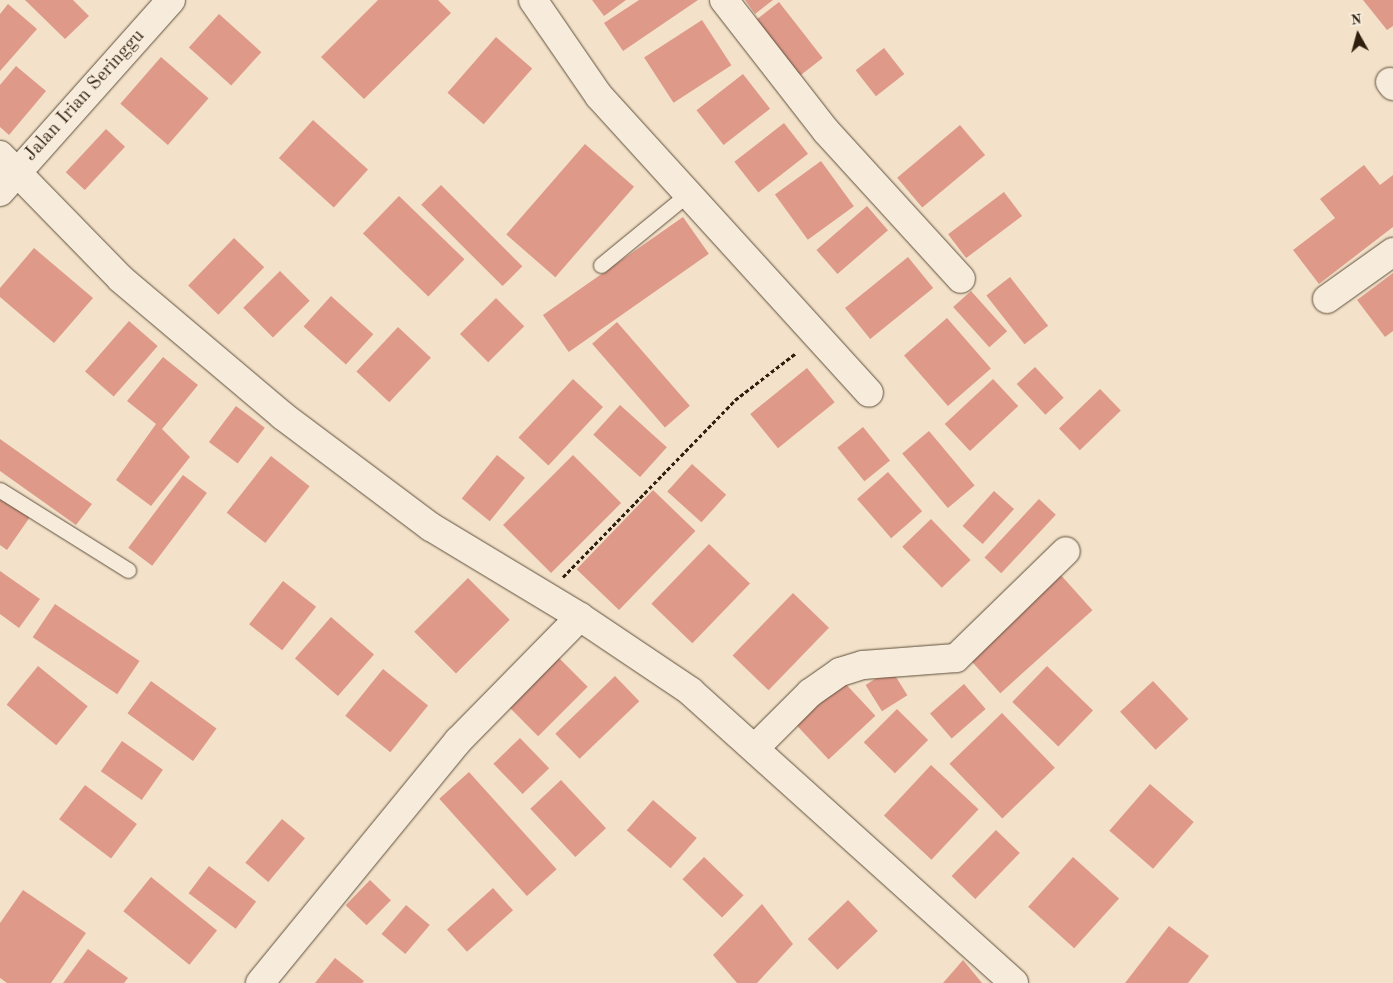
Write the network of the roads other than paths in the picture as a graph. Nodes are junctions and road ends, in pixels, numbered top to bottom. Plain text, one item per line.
1 (171, 0) edge
2 (533, 0) edge
3 (724, 0) edge
4 (9, 163) edge
5 (0, 192) edge
6 (689, 193) junction
7 (1393, 252) edge
8 (601, 265) dead end
9 (961, 279) dead end
10 (1326, 299) dead end
11 (869, 393) dead end
12 (0, 490) edge
13 (1066, 551) dead end
14 (128, 570) dead end
15 (580, 617) junction
16 (755, 748) junction
17 (260, 983) edge
18 (1014, 983) edge

1 - 4 street, Jalan Irian Seringgu
2 - 6 street
3 - 9 street
4 - 5 street, Jalan Irian Seringgu
4 - 15 street
6 - 8 lane
6 - 11 street
7 - 10 street
12 - 14 lane
13 - 16 street
15 - 16 street
15 - 17 street
16 - 18 street

